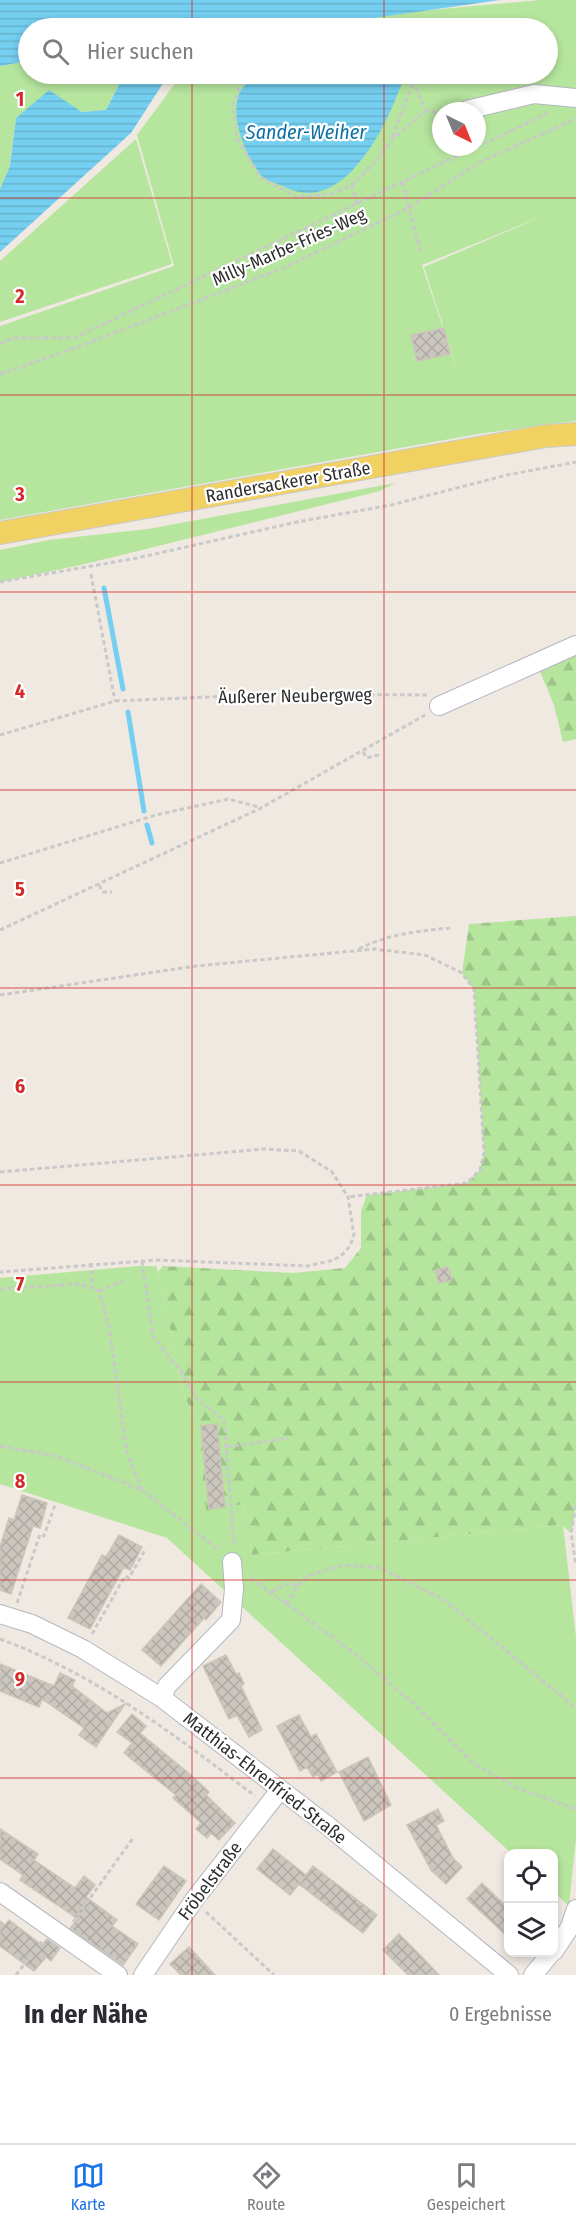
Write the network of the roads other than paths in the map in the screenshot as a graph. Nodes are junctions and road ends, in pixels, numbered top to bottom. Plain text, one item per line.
1 (576, 98) edge
2 (486, 105) edge
3 (576, 434) edge
4 (0, 533) edge
5 (576, 645) edge
6 (439, 706) road end
7 (232, 1562) road end
8 (6, 1615) edge
9 (162, 1698) junction
10 (280, 1790) junction
11 (0, 1892) edge
12 (576, 1909) edge
13 (558, 1945) edge
14 (549, 1957) edge
15 (118, 1975) edge
16 (143, 1975) edge
17 (509, 1975) edge
18 (533, 1975) edge

1 - 2 street
3 - 4 main road, Randersackerer Straße
5 - 6 street
7 - 9 street
8 - 9 street, Matthias-Ehrenfried-Straße
9 - 10 street, Matthias-Ehrenfried-Straße
10 - 16 street, Fröbelstraße
10 - 17 street, Matthias-Ehrenfried-Straße
11 - 15 street
12 - 13 street
14 - 18 street

